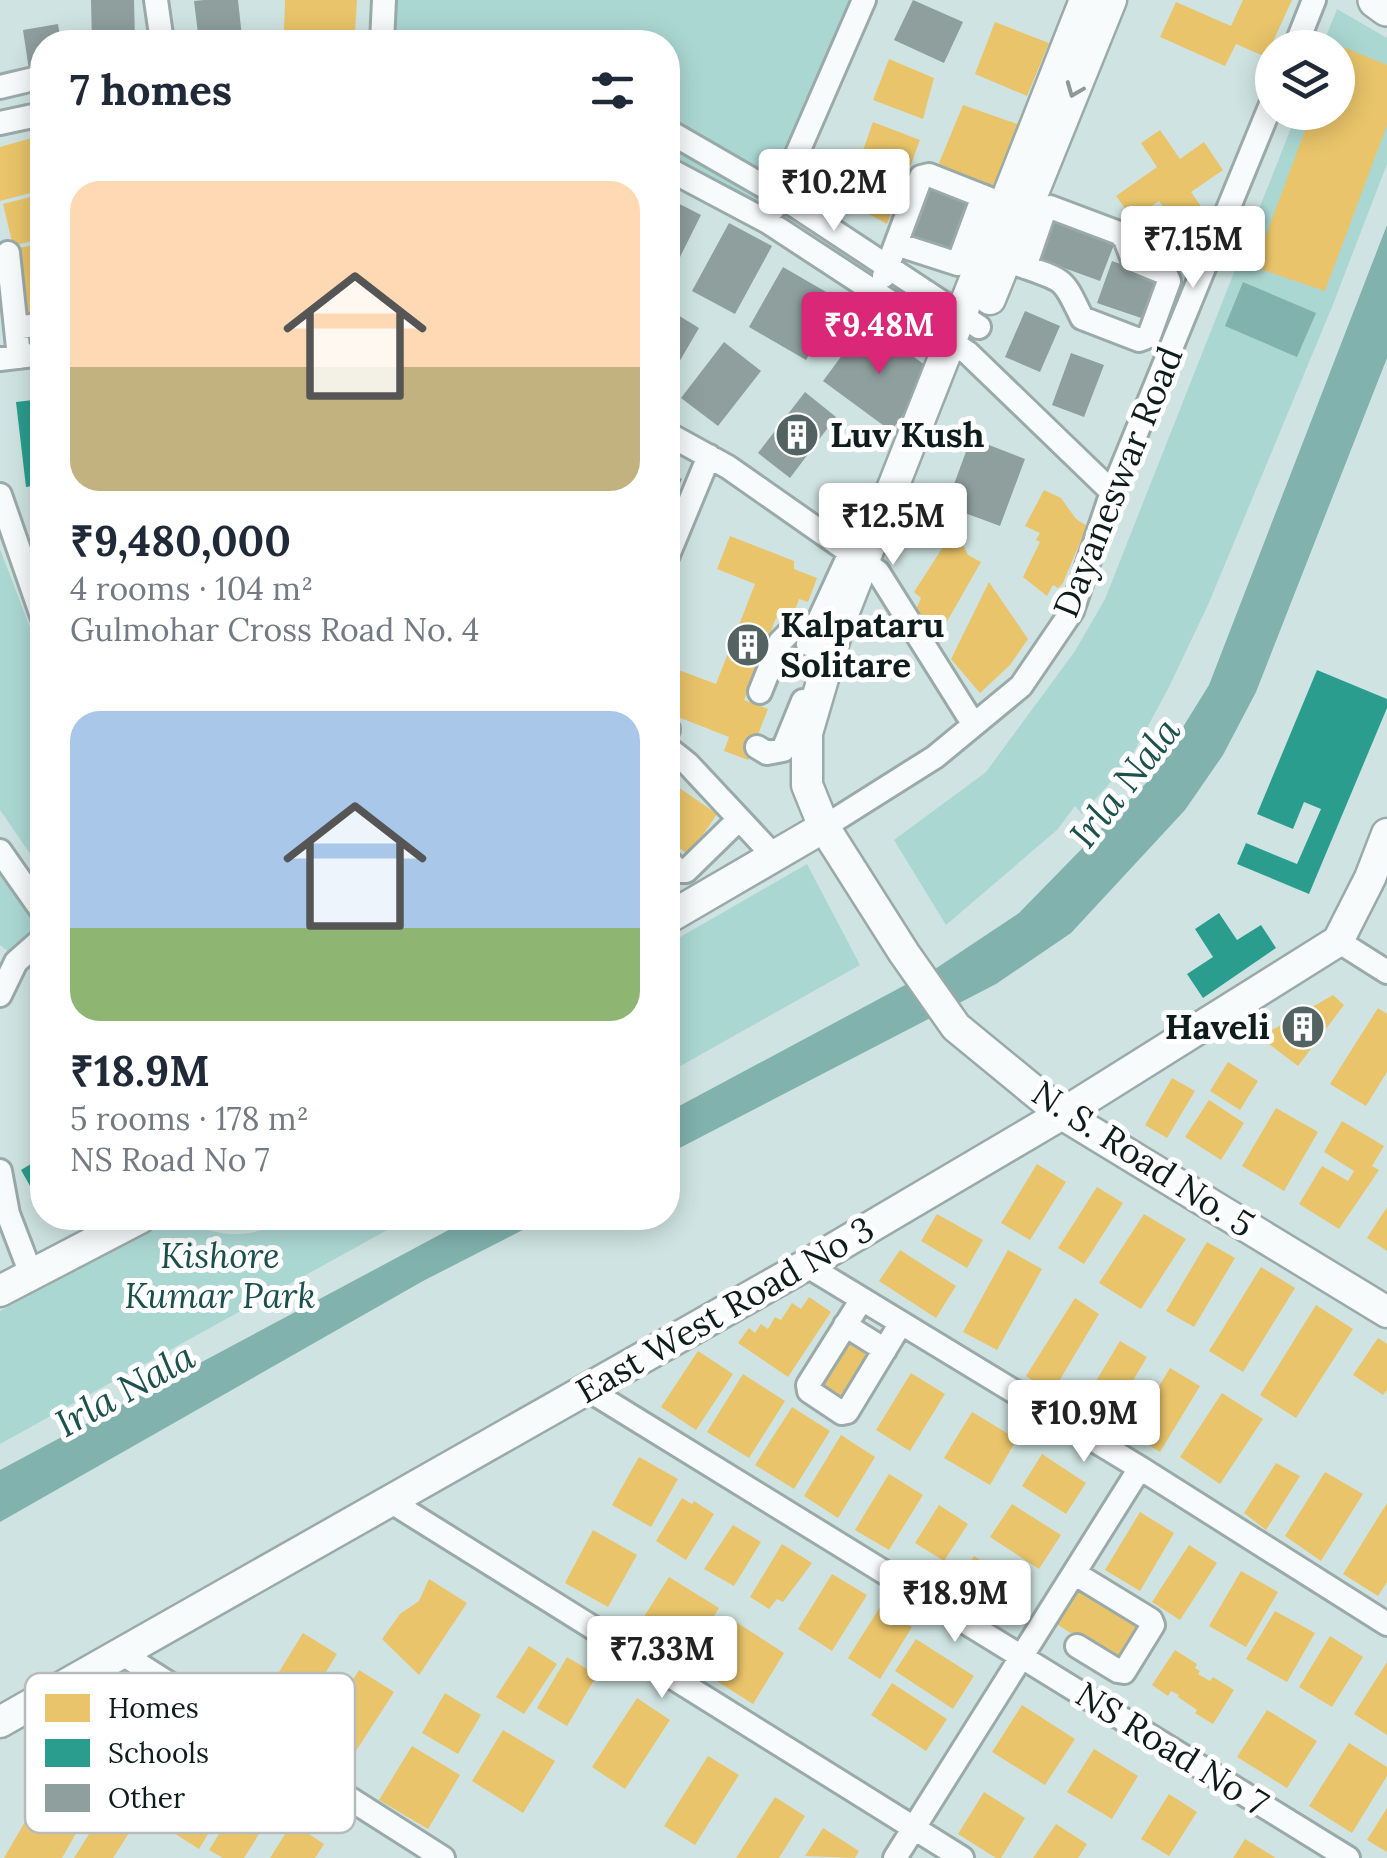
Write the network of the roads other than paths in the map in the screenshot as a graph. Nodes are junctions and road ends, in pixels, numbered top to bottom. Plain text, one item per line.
1 (156, 0) edge
2 (384, 0) edge
3 (864, 0) edge
4 (1085, 0) edge
5 (1110, 0) edge
6 (1314, 0) edge
7 (1376, 0) edge
8 (1387, 8) edge
9 (160, 30) edge
10 (383, 30) edge
11 (1302, 30) edge
12 (30, 80) edge
13 (0, 87) edge
14 (30, 117) edge
15 (0, 123) edge
16 (1261, 130) edge
17 (680, 138) edge
18 (680, 175) edge
19 (779, 195) junction
20 (994, 201) junction
21 (768, 222) junction
22 (896, 244) junction
23 (8, 253) dead end
24 (1015, 264) junction
25 (888, 266) junction
26 (877, 293) junction
27 (30, 326) edge
28 (16, 328) junction
29 (965, 334) junction
30 (21, 357) edge
31 (680, 440) edge
32 (709, 456) junction
33 (1112, 492) junction
34 (0, 495) edge
35 (680, 542) edge
36 (863, 562) junction
37 (30, 580) edge
38 (811, 639) junction
39 (760, 692) dead end
40 (974, 726) junction
41 (757, 748) dead end
42 (795, 752) junction
43 (680, 759) edge
44 (824, 827) junction
45 (730, 828) dead end
46 (1387, 834) edge
47 (0, 851) edge
48 (773, 855) junction
49 (680, 871) edge
50 (30, 894) edge
51 (680, 911) edge
52 (1338, 941) junction
53 (30, 949) edge
54 (1387, 972) edge
55 (0, 995) edge
56 (1062, 1114) junction
57 (0, 1171) edge
58 (117, 1230) edge
59 (806, 1265) junction
60 (32, 1274) junction
61 (0, 1291) edge
62 (862, 1299) junction
63 (1387, 1312) edge
64 (902, 1323) junction
65 (845, 1325) junction
66 (885, 1350) junction
67 (587, 1389) junction
68 (1140, 1468) junction
69 (390, 1501) junction
70 (1074, 1573) junction
71 (1387, 1624) edge
72 (121, 1654) junction
73 (1022, 1655) junction
74 (87, 1673) edge
75 (151, 1673) edge
76 (1068, 1684) junction
77 (25, 1708) edge
78 (0, 1722) edge
79 (355, 1802) edge
80 (914, 1828) junction
81 (443, 1858) edge
82 (895, 1858) edge
83 (962, 1858) edge
84 (1348, 1858) edge

1 - 9 street
2 - 10 street
3 - 19 street
4 - 20 street
5 -> 24 street
6 - 11 street
7 - 8 main road
12 - 13 street
14 - 15 street
16 - 33 street, Dayaneswar Road
17 - 19 street
18 - 21 street
19 - 21 street
19 - 25 street
20 - 22 street
20 - 22 street
20 - 29 street
21 - 26 street
22 - 25 street
23 - 28 street
24 - 24 street
24 - 29 street
25 - 26 street
25 - 29 street
26 - 29 street
27 - 28 street
28 - 30 street
29 - 33 street
29 - 36 street
31 - 32 street
32 - 35 street
32 - 36 street
33 - 40 street, Dayaneswar Road
34 - 37 street
36 - 38 street
36 - 40 street
36 - 42 street
36 - 44 street
38 - 39 street
38 - 42 street
40 - 44 street, Dayaneswar Road
41 - 42 street
42 - 44 street, N. S. Road No. 5
43 - 48 street
44 - 48 street
44 - 56 street, N. S. Road No. 5
45 - 49 street
46 - 52 street
47 - 50 street
48 - 51 street
52 - 54 street
52 - 56 street, East West Road No 3
53 - 55 street
56 - 59 street, East West Road No 3
56 - 63 street, N. S. Road No. 5
57 - 60 street
58 - 60 street
59 - 62 street
59 - 67 street, East West Road No 3
60 - 61 street
62 - 64 street
62 - 65 street
64 - 66 street
64 - 68 street
65 - 66 street
65 - 66 street
67 - 69 street, East West Road No 3
67 - 73 street, NS Road No 7
68 - 70 street
68 - 71 street
69 - 72 street, East West Road No 3
69 - 80 street
70 - 73 street
70 - 76 street
72 - 74 street, East West Road No 3
72 - 75 street
73 - 76 street, NS Road No 7
73 - 80 street
76 - 84 street, NS Road No 7
77 - 78 street, East West Road No 3
79 - 81 street
80 - 82 street
80 - 83 street

